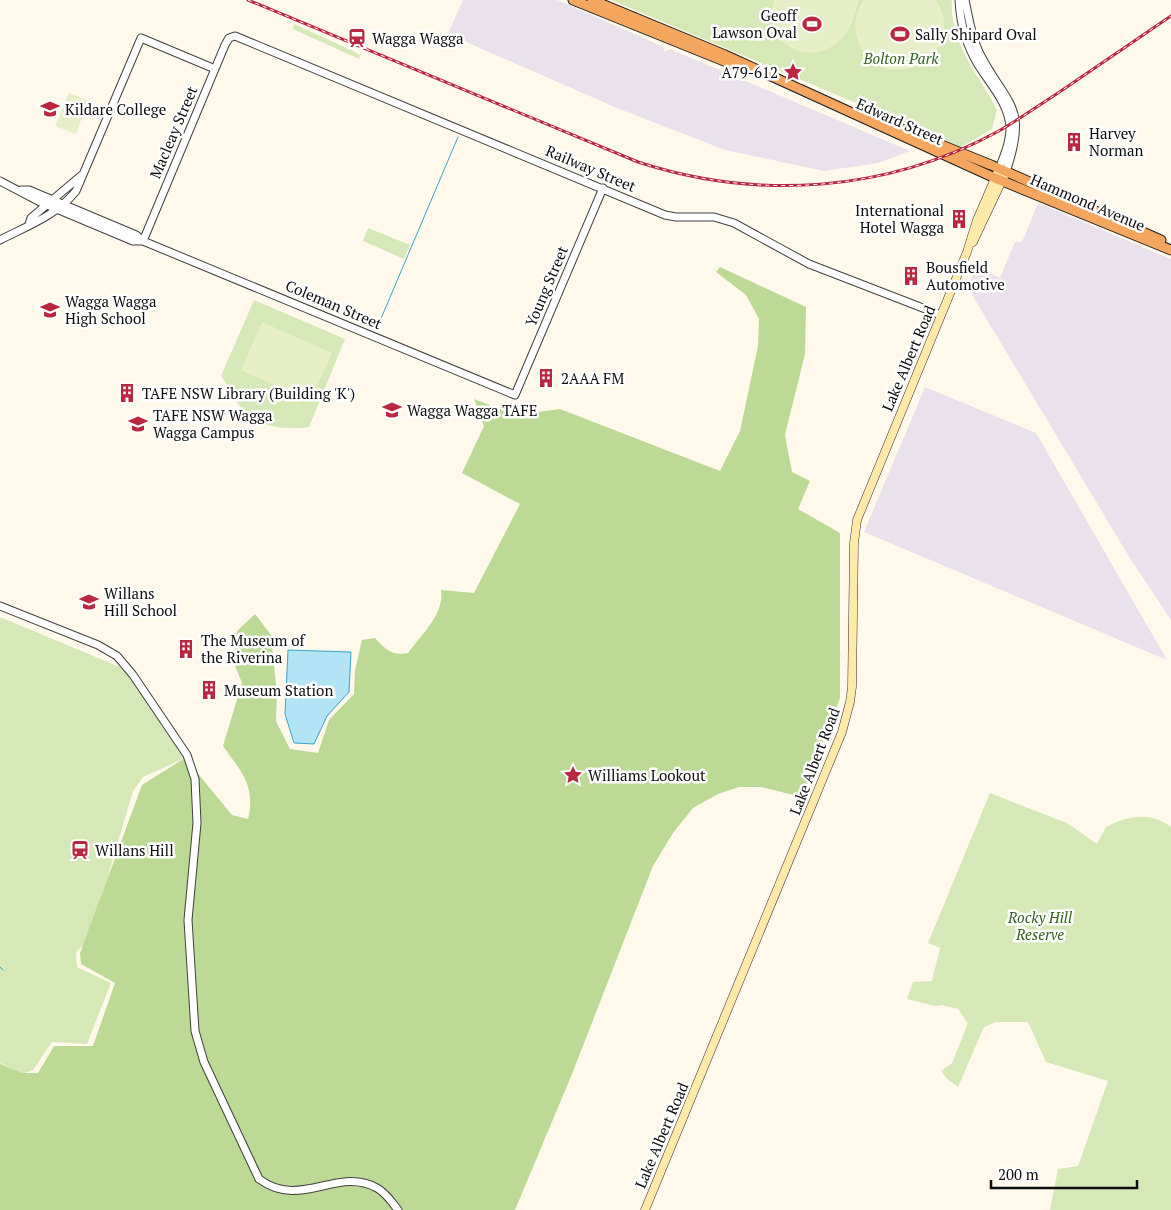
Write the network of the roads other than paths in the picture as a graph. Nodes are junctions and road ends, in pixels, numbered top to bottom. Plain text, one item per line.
1 (573, 0) edge
2 (592, 0) edge
3 (959, 0) edge
4 (965, 0) edge
5 (964, 15) junction
6 (231, 37) joint
7 (215, 69) junction
8 (772, 78) junction
9 (82, 175) junction
10 (1001, 175) junction
11 (0, 181) edge
12 (602, 188) junction
13 (51, 203) junction
14 (60, 207) junction
15 (29, 224) junction
16 (0, 240) edge
17 (143, 241) junction
18 (1171, 244) edge
19 (1171, 250) edge
20 (941, 315) junction
21 (515, 395) joint
22 (0, 601) edge
23 (0, 606) edge
24 (14, 610) junction
25 (337, 1191) dead end
26 (272, 1195) dead end
27 (398, 1210) edge
28 (645, 1210) edge

1 - 8 highway, Edward Street
2 - 8 highway, Edward Street
3 - 5 street
4 - 5 street
5 - 10 street
6 - 7 street, Macleay Street
6 - 12 street, Railway Street
7 - 9 street
7 - 17 street, Macleay Street
8 - 10 highway, Edward Street
9 - 13 street
9 - 14 street
10 - 18 highway, Hammond Avenue
10 - 19 highway, Hammond Avenue
10 - 20 main road, Lake Albert Road
11 - 13 street, Coleman Street
12 - 20 street, Railway Street
12 - 21 street, Young Street
13 - 14 street, Coleman Street
13 - 15 street
14 - 15 street
14 - 17 street, Coleman Street
15 - 16 street
17 - 21 street, Coleman Street
20 - 28 main road, Lake Albert Road
22 - 24 street
23 - 24 street
24 - 26 street
25 - 27 street

